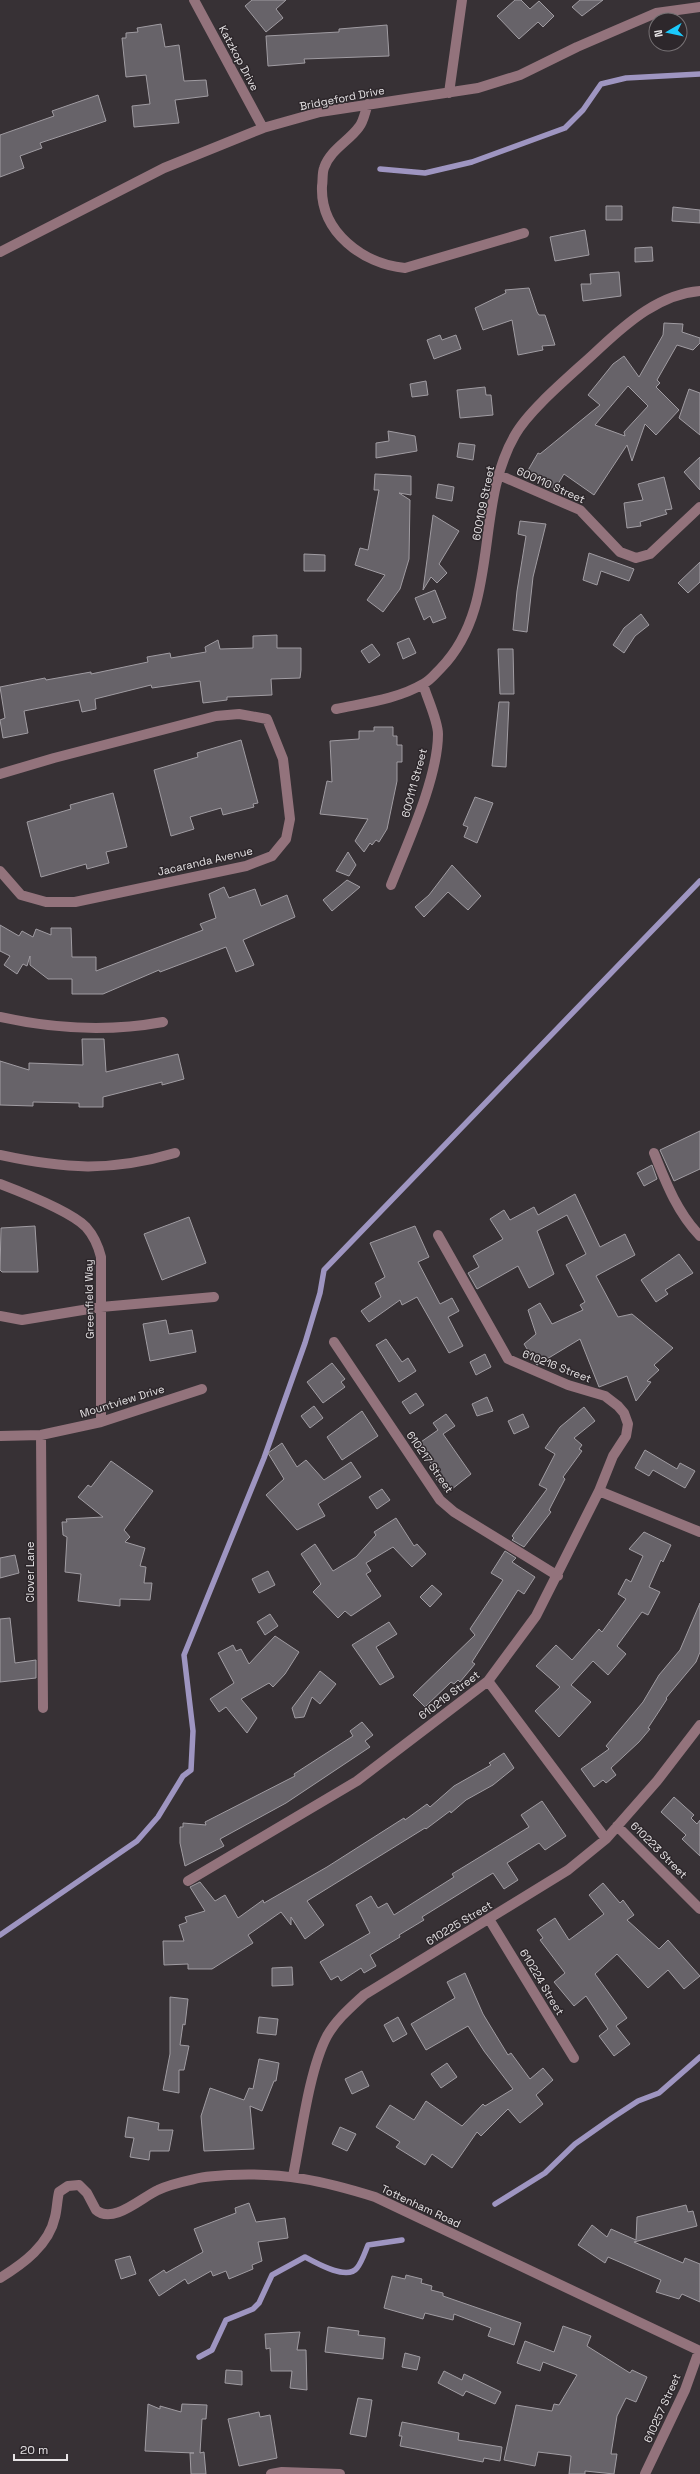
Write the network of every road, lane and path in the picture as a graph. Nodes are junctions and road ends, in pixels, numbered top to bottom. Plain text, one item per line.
1 (194, 0) edge
2 (462, 0) edge
3 (700, 7) edge
4 (449, 93) junction
5 (368, 104) junction
6 (263, 128) junction
7 (524, 233) dead end
8 (0, 252) edge
9 (700, 291) edge
10 (499, 475) junction
11 (700, 507) edge
12 (423, 684) junction
13 (336, 709) dead end
14 (0, 774) edge
15 (0, 871) edge
16 (391, 885) dead end
17 (0, 1017) edge
18 (163, 1022) dead end
19 (175, 1153) dead end
20 (654, 1153) dead end
21 (0, 1155) edge
22 (0, 1184) edge
23 (438, 1235) dead end
24 (700, 1236) edge
25 (214, 1297) dead end
26 (101, 1307) junction
27 (0, 1316) edge
28 (334, 1342) dead end
29 (202, 1389) dead end
30 (101, 1422) junction
31 (41, 1435) junction
32 (0, 1436) edge
33 (599, 1491) junction
34 (700, 1532) edge
35 (558, 1576) junction
36 (488, 1681) junction
37 (43, 1708) dead end
38 (700, 1725) edge
39 (617, 1826) junction
40 (606, 1839) junction
41 (188, 1881) dead end
42 (700, 1909) edge
43 (489, 1919) junction
44 (574, 2058) dead end
45 (293, 2176) junction
46 (0, 2278) edge
47 (699, 2351) edge
48 (271, 2474) edge
49 (340, 2474) edge
50 (645, 2474) edge

1 - 6 street, Katzkop Drive
2 - 4 street
3 - 4 street, Bridgeford Drive
4 - 5 street, Bridgeford Drive
5 - 6 street, Bridgeford Drive
5 - 7 street
6 - 8 street, Bridgeford Drive
9 - 10 street, 600109 Street
10 - 11 street, 600110 Street
10 - 12 street, 600109 Street
12 - 13 street, 600109 Street
12 - 16 street, 600111 Street
14 - 15 street, Jacaranda Avenue
17 - 18 street
19 - 21 street
20 - 24 street
22 - 26 street, Greenfield Way
23 - 33 street, 610216 Street
25 - 26 street
26 - 27 street
26 - 30 street, Greenfield Way
28 - 35 street, 610217 Street
29 - 30 street, Mountview Drive
30 - 31 street, Mountview Drive
31 - 32 street, Mountview Drive
31 - 37 street, Clover Lane
33 - 34 street
33 - 35 street, 610219 Street
35 - 36 street, 610219 Street
36 - 40 street
36 - 41 street, 610219 Street
38 - 39 street, 610225 Street
39 - 40 street, 610225 Street
39 - 42 street, 610223 Street
40 - 43 street, 610225 Street
43 - 44 street, 610224 Street
43 - 45 street, 610225 Street
45 - 46 street, Tottenham Road
45 - 47 street, Tottenham Road
47 - 50 street, 610257 Street
48 - 49 street

